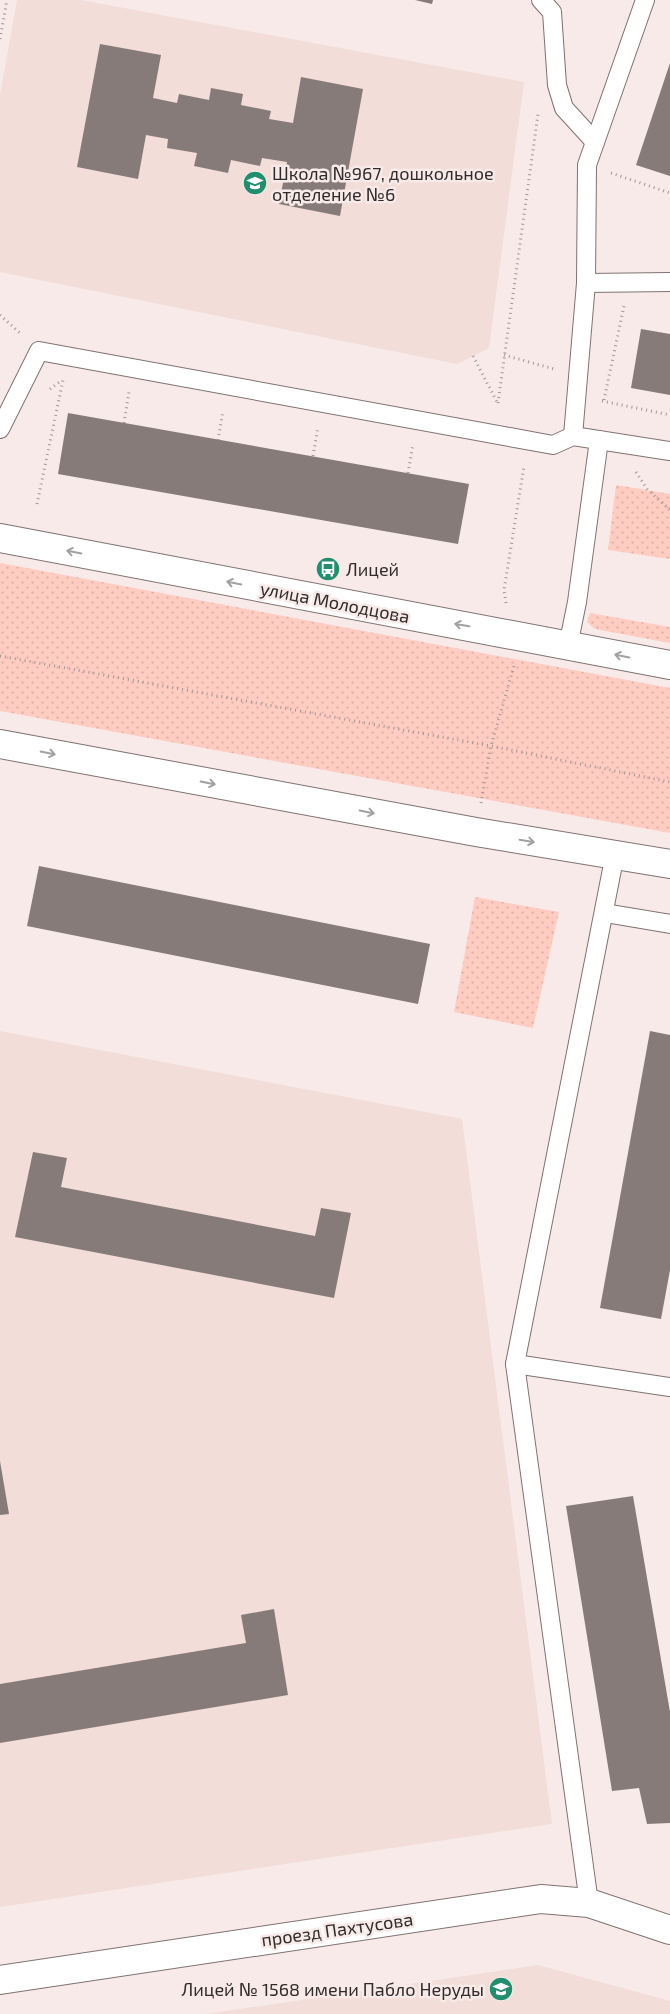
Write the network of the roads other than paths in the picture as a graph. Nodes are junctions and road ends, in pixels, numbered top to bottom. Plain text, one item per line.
1 (541, 0) edge
2 (645, 0) edge
3 (595, 142) junction
4 (670, 282) edge
5 (586, 283) junction
6 (0, 429) edge
7 (573, 436) junction
8 (599, 440) junction
9 (670, 451) edge
10 (0, 538) edge
11 (568, 646) junction
12 (670, 665) edge
13 (0, 744) edge
14 (615, 854) junction
15 (670, 864) edge
16 (605, 913) junction
17 (670, 924) edge
18 (514, 1364) junction
19 (670, 1387) edge
20 (589, 1903) junction
21 (670, 1930) edge
22 (0, 1980) edge

1 - 3 lane
2 - 3 lane
3 - 5 lane
4 - 5 lane
5 - 7 lane
6 - 7 lane
7 - 8 lane
8 - 9 lane
8 - 11 lane
11 -> 10 street, улица Молодцова
12 -> 11 street, улица Молодцова
13 -> 14 street
14 - 15 street
14 - 16 lane
16 - 17 lane
16 - 18 lane
18 - 19 lane
18 - 20 lane
20 - 21 street, проезд Пахтусова
20 - 22 street, проезд Пахтусова

